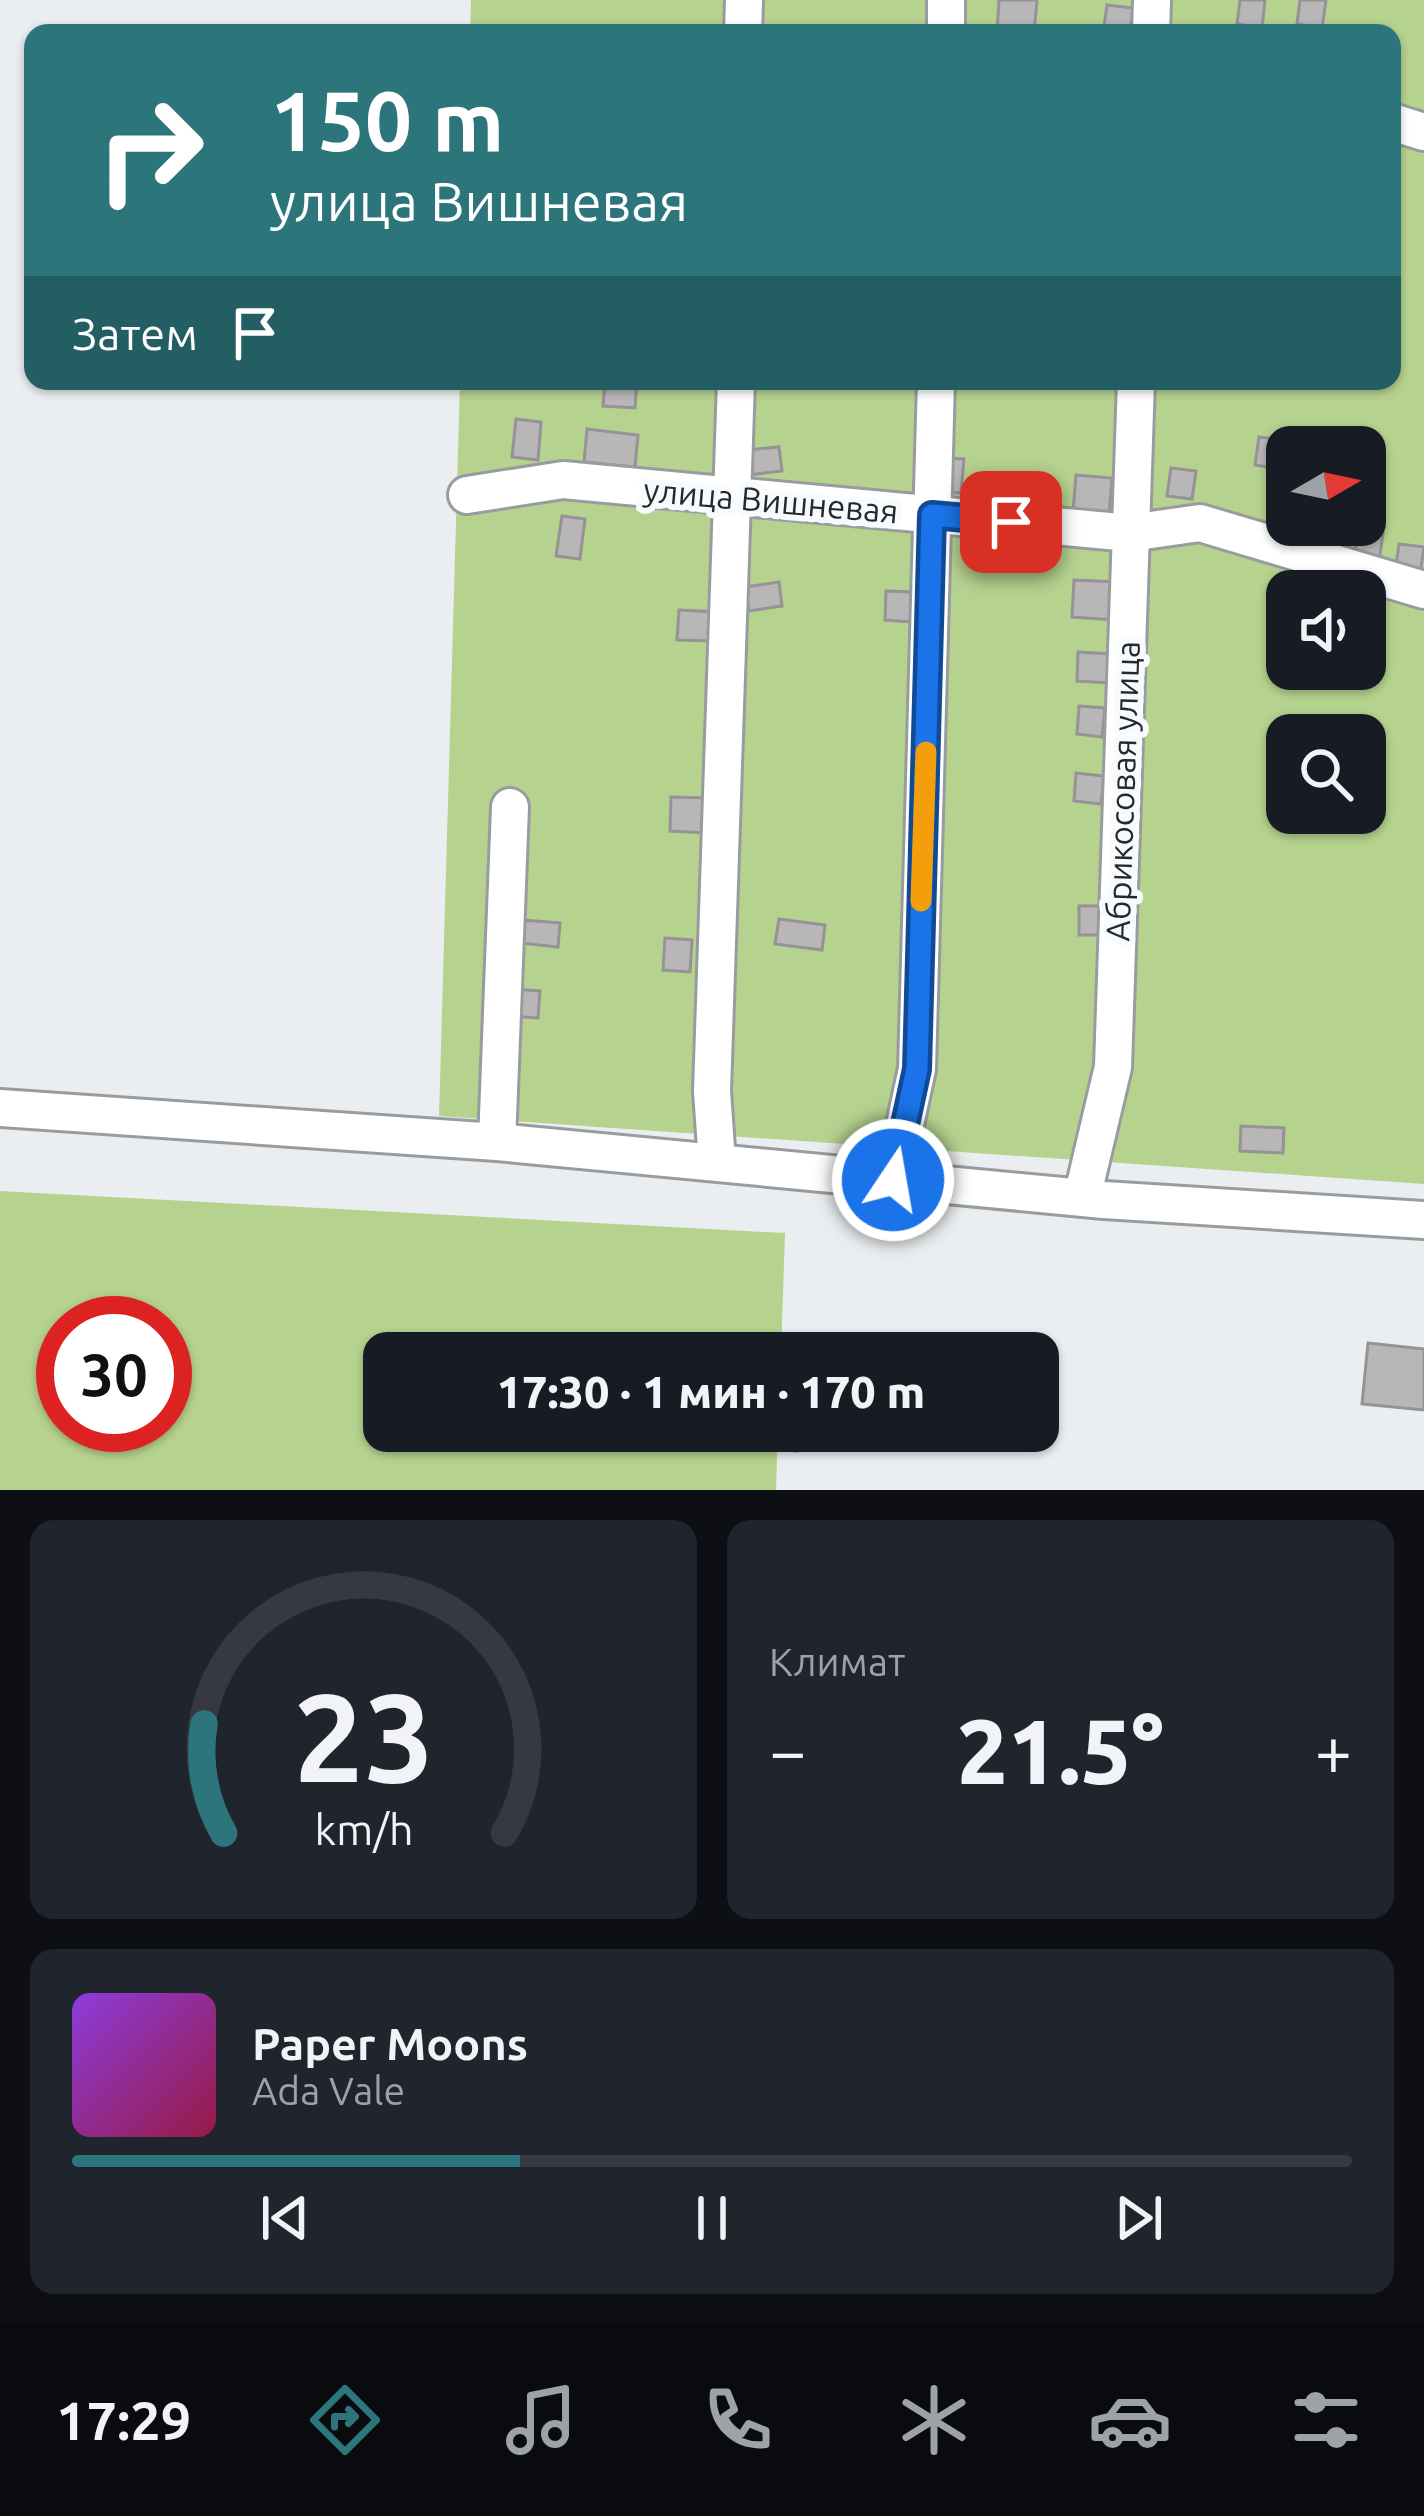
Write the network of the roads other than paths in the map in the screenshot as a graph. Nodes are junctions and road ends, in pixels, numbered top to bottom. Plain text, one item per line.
1 (736, 390) edge
2 (936, 390) edge
3 (1136, 390) edge
4 (467, 495) dead end
5 (733, 496) junction
6 (932, 515) junction
7 (1130, 533) junction
8 (1424, 590) edge
9 (510, 807) dead end
10 (0, 1108) edge
11 (497, 1142) junction
12 (717, 1163) junction
13 (893, 1180) junction
14 (1082, 1198) junction
15 (1424, 1220) edge

1 - 5 street
2 - 6 street
3 - 7 street, Абрикосовая улица
4 - 5 street, улица Вишневая
5 - 6 street, улица Вишневая
5 - 12 street
6 - 7 street, улица Вишневая
6 - 13 street
7 - 8 street, улица Вишневая
7 - 14 street, Абрикосовая улица
9 - 11 street
10 - 11 street
11 - 12 street
12 - 13 street
13 - 14 street
14 - 15 street

